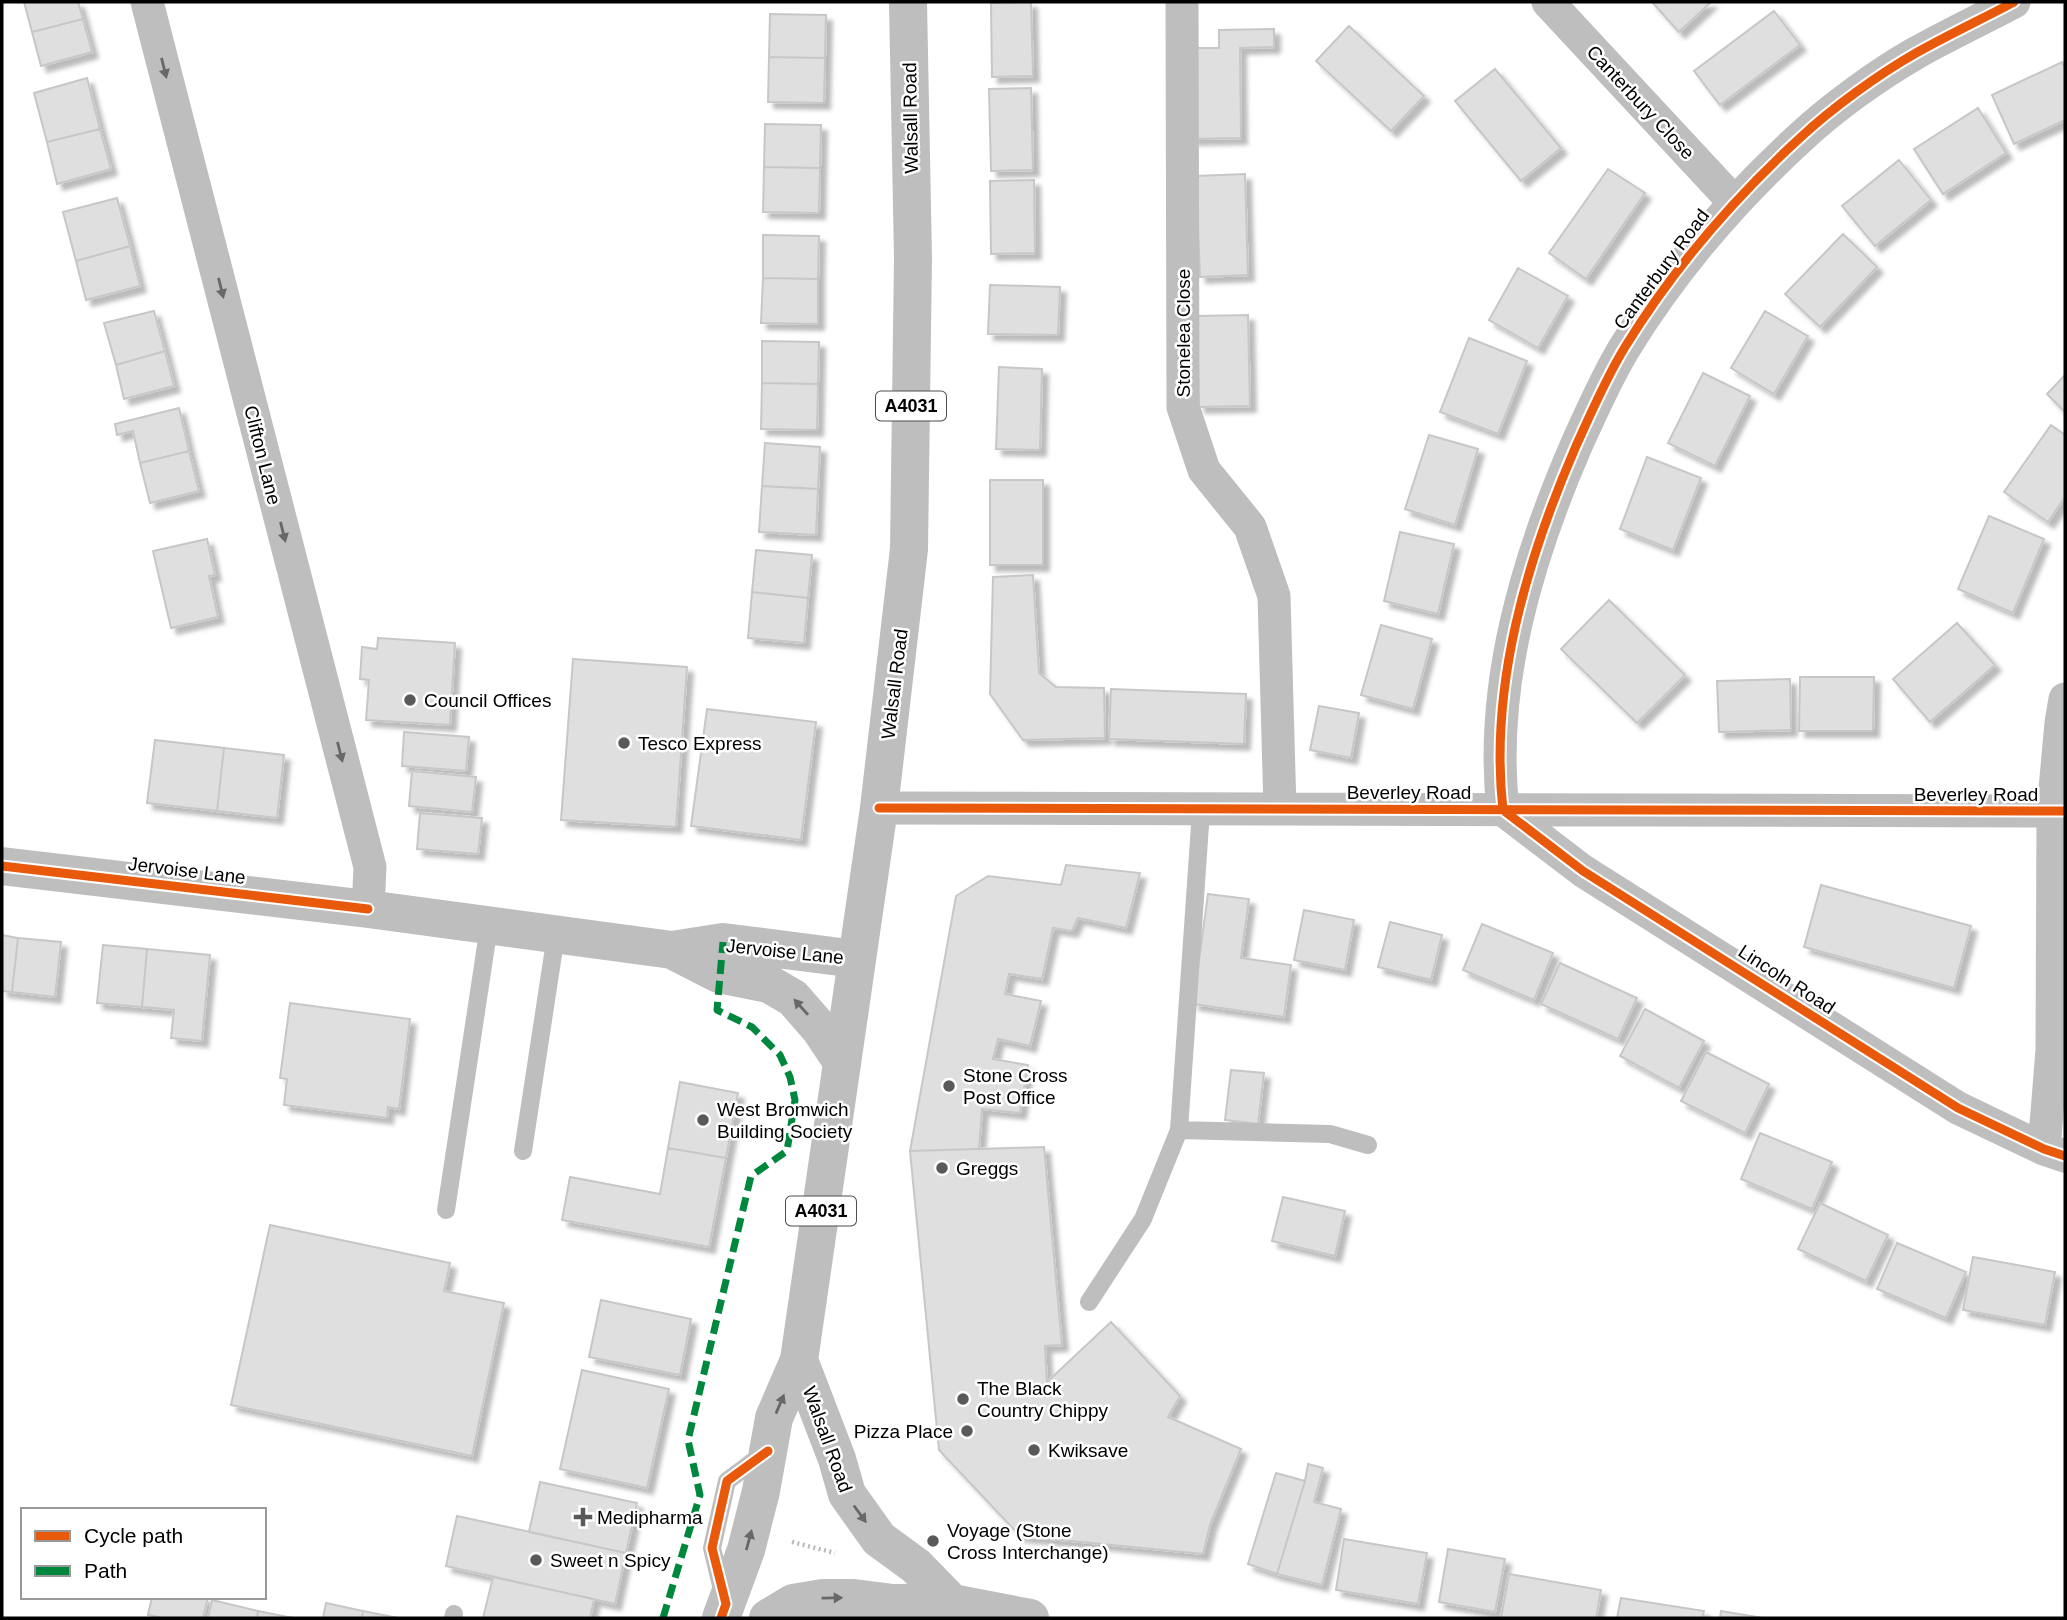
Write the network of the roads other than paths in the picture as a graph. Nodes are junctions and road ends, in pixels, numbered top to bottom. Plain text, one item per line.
1 (147, 2) edge
2 (908, 2) edge
3 (1182, 2) edge
4 (1548, 2) edge
5 (2014, 2) edge
6 (1734, 202) junction
7 (2065, 699) edge
8 (879, 808) junction
9 (1280, 809) junction
10 (1503, 810) junction
11 (1201, 811) junction
12 (2059, 811) edge
13 (2, 866) edge
14 (368, 909) junction
15 (489, 926) junction
16 (556, 935) junction
17 (672, 950) junction
18 (856, 959) junction
19 (842, 1062) junction
20 (1179, 1130) junction
21 (1368, 1145) dead end
22 (523, 1151) dead end
23 (2054, 1152) edge
24 (446, 1210) dead end
25 (1089, 1302) dead end
26 (799, 1360) junction
27 (768, 1451) junction
28 (723, 1611) edge
29 (951, 1611) edge
30 (768, 1618) edge
31 (1030, 1618) edge

1 -> 14 street, Clifton Lane
2 - 8 main road, Walsall Road / A4031
3 - 9 street, Stonelea Close
4 - 6 street, Canterbury Close
5 - 6 street, Canterbury Road
6 - 10 street, Canterbury Road
7 - 12 street
8 - 11 street, Beverley Road
8 - 18 main road, Walsall Road / A4031
9 - 10 street, Beverley Road
9 - 11 street, Beverley Road
10 - 12 street, Beverley Road
10 - 23 street, Lincoln Road
11 - 20 lane
12 - 23 street
13 - 14 main road, Jervoise Lane
14 - 15 main road, Jervoise Lane
15 - 16 main road, Jervoise Lane
15 - 24 lane
16 - 17 main road, Jervoise Lane
16 - 22 lane
17 - 18 main road, Jervoise Lane
19 -> 17 main road, Jervoise Lane
18 - 19 main road, Walsall Road / A4031
19 - 26 main road, Walsall Road / A4031
20 - 21 lane
20 - 25 lane
27 -> 26 main road, Walsall Road / A4031
26 -> 29 main road, Walsall Road / A4031
28 -> 27 main road, Walsall Road / A4031
27 - 28 lane, Walsall Road
30 -> 29 main road
29 - 31 main road

